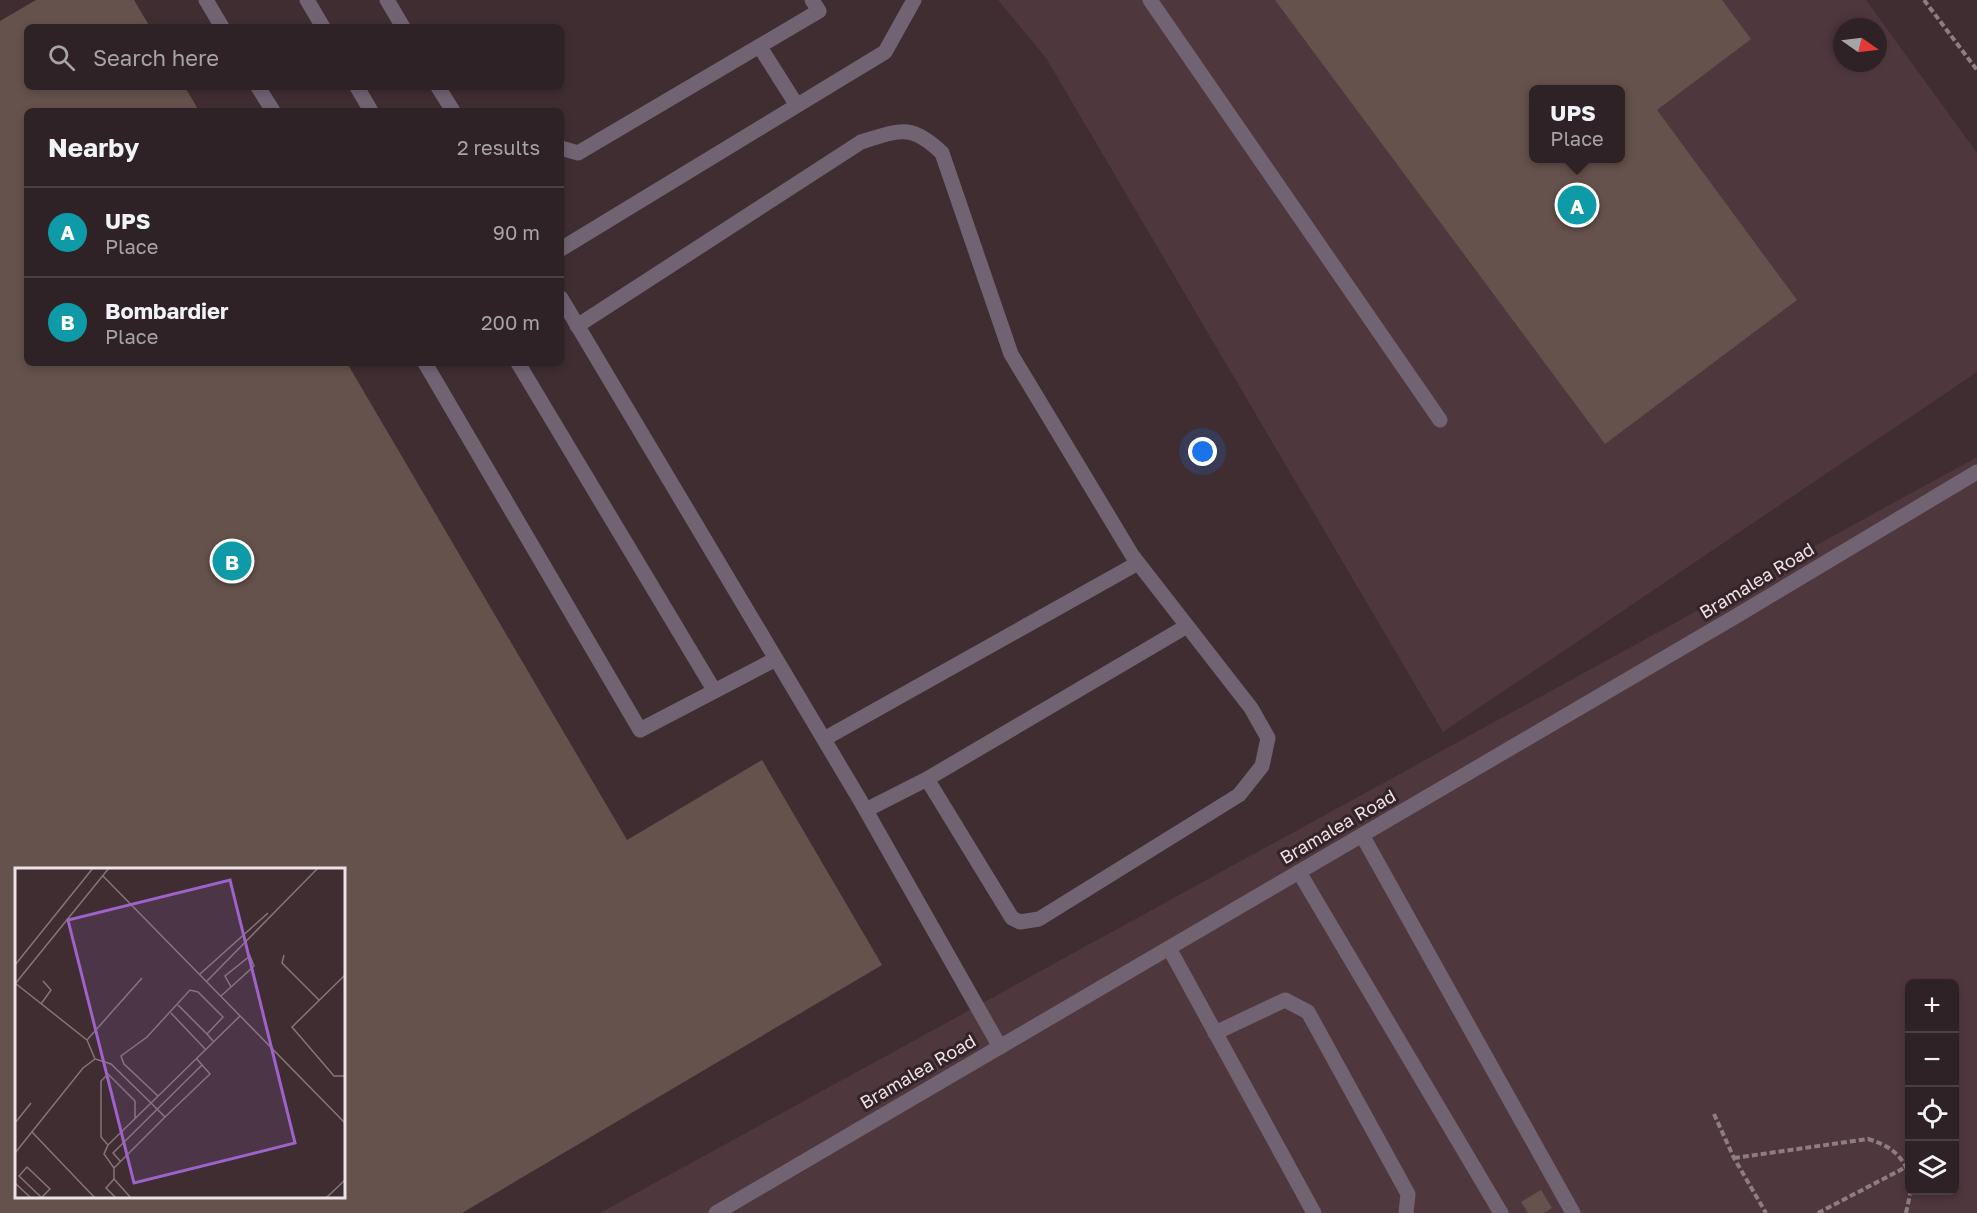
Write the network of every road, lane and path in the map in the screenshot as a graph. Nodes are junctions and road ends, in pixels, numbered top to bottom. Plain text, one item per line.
1 (206, 0) edge
2 (307, 0) edge
3 (387, 0) edge
4 (812, 0) edge
5 (914, 0) edge
6 (1150, 0) edge
7 (1924, 0) edge
8 (220, 24) edge
9 (321, 24) edge
10 (401, 24) edge
11 (760, 47) junction
12 (1977, 70) edge
13 (260, 90) edge
14 (359, 90) edge
15 (440, 90) edge
16 (796, 104) junction
17 (271, 108) edge
18 (369, 108) edge
19 (451, 108) edge
20 (564, 149) edge
21 (564, 247) edge
22 (564, 303) edge
23 (577, 326) junction
24 (427, 366) edge
25 (520, 366) edge
26 (1440, 420) dead end
27 (1977, 472) edge
28 (1138, 563) junction
29 (1187, 626) junction
30 (774, 660) junction
31 (714, 690) junction
32 (824, 739) junction
33 (927, 779) junction
34 (866, 810) junction
35 (1362, 835) junction
36 (1299, 872) junction
37 (1169, 948) junction
38 (1215, 1033) junction
39 (1000, 1047) junction
40 (1714, 1114) dead end
41 (1734, 1158) junction
42 (1905, 1163) edge
43 (1905, 1168) edge
44 (1910, 1195) edge
45 (716, 1213) edge
46 (1314, 1213) edge
47 (1406, 1213) edge
48 (1501, 1213) edge
49 (1573, 1213) edge
50 (1766, 1213) edge
51 (1818, 1213) edge
52 (1906, 1213) edge

1 - 8 street
2 - 9 street
3 - 10 street
4 - 11 street
5 - 16 street
6 - 26 street
7 - 12 path
11 - 16 street
11 - 20 street
13 - 17 street
14 - 18 street
15 - 19 street
16 - 21 street
22 - 23 street
23 - 28 street
23 - 30 street
24 - 31 street
25 - 31 street
27 - 35 street, Bramalea Road
28 - 29 street
28 - 32 street
29 - 33 street
29 - 33 street
30 - 31 street
30 - 32 street
32 - 34 street
33 - 34 street
34 - 39 street
35 - 36 street, Bramalea Road
35 - 49 street
36 - 37 street, Bramalea Road
36 - 48 street
37 - 38 street
37 - 39 street, Bramalea Road
38 - 46 street
38 - 47 street
39 - 45 street, Bramalea Road
40 - 41 path
41 - 42 path
41 - 50 path
43 - 51 path
44 - 52 path

